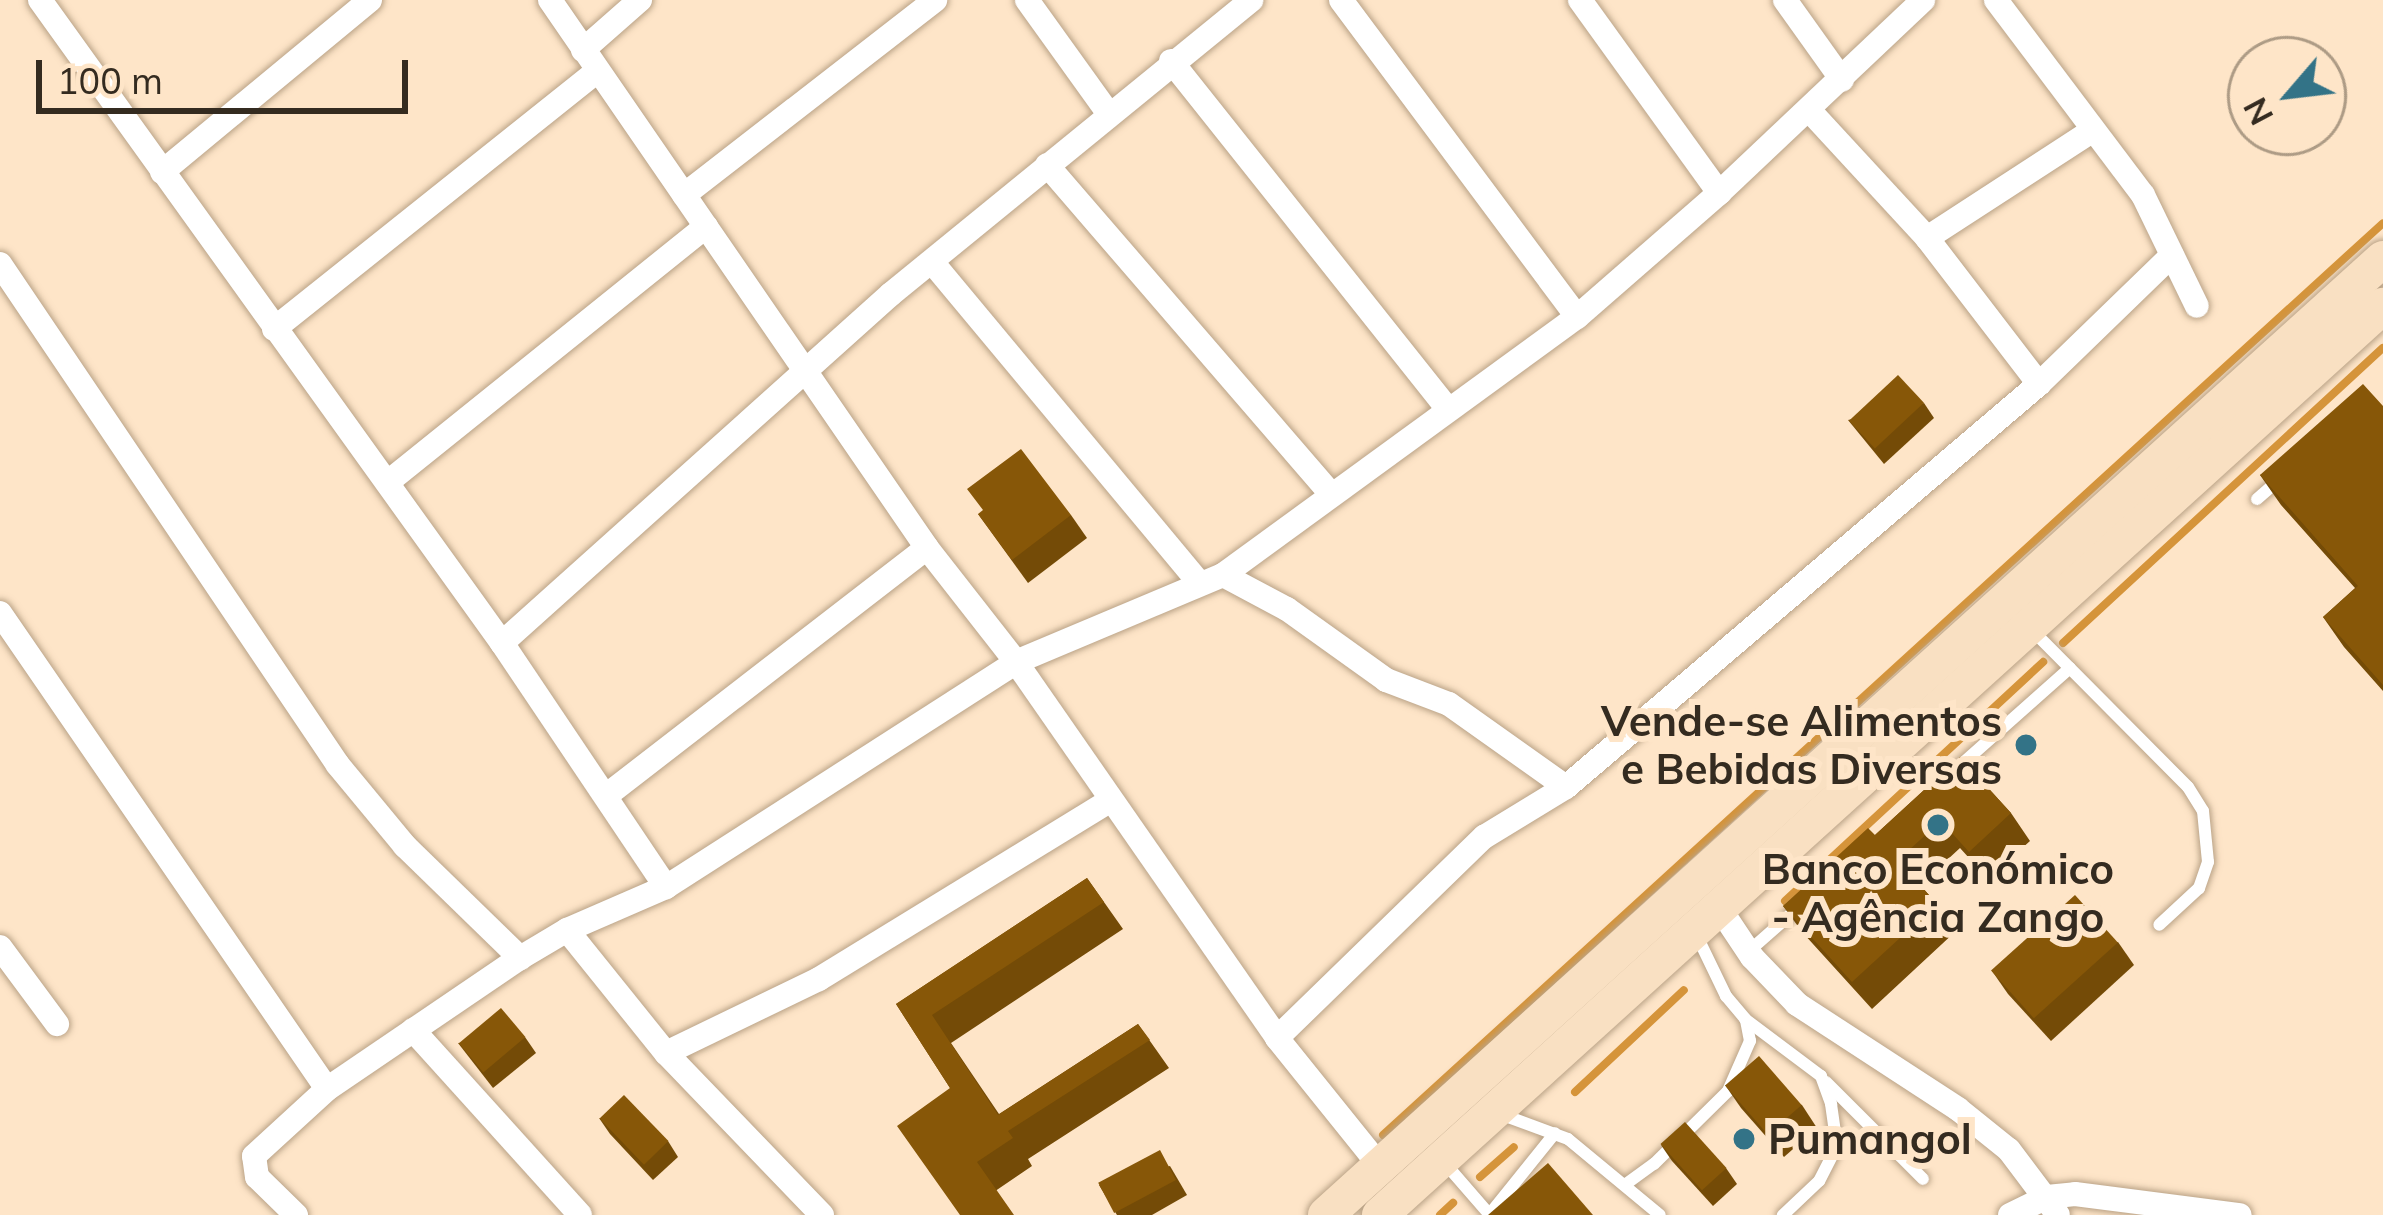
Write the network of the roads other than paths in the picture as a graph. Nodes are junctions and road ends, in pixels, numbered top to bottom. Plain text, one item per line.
1 (370, 0) edge
2 (550, 0) edge
3 (640, 0) edge
4 (935, 0) edge
5 (1027, 0) edge
6 (1251, 0) edge
7 (1341, 0) edge
8 (1580, 0) edge
9 (1785, 0) edge
10 (1923, 0) edge
11 (1996, 0) edge
12 (50, 4) edge
13 (590, 60) junction
14 (1171, 62) junction
15 (1842, 80) junction
16 (1809, 110) junction
17 (1108, 114) junction
18 (2093, 130) junction
19 (1047, 165) junction
20 (162, 172) junction
21 (1719, 193) junction
22 (684, 195) junction
23 (706, 226) junction
24 (1927, 238) junction
25 (2172, 255) junction
26 (2383, 259) edge
27 (932, 262) junction
28 (0, 264) edge
29 (2197, 306) dead end
30 (2383, 306) edge
31 (1577, 317) junction
32 (274, 329) junction
33 (807, 368) junction
34 (2039, 384) junction
35 (1448, 410) junction
36 (2293, 468) edge
37 (388, 482) junction
38 (1330, 493) junction
39 (2257, 499) edge
40 (927, 548) junction
41 (1210, 578) junction
42 (0, 613) edge
43 (2029, 628) junction
44 (502, 643) junction
45 (1016, 662) junction
46 (2070, 668) junction
47 (1945, 778) edge
48 (1566, 788) junction
49 (607, 795) junction
50 (1110, 801) junction
51 (666, 887) junction
52 (1820, 888) edge
53 (1708, 920) junction
54 (2159, 925) dead end
55 (567, 930) junction
56 (0, 947) edge
57 (1749, 951) junction
58 (520, 958) junction
59 (1745, 1019) junction
60 (57, 1024) dead end
61 (413, 1030) junction
62 (1277, 1038) junction
63 (666, 1053) junction
64 (1821, 1076) junction
65 (327, 1089) junction
66 (1491, 1111) junction
67 (1555, 1133) junction
68 (1440, 1159) junction
69 (1381, 1166) junction
70 (1923, 1179) dead end
71 (1626, 1184) junction
72 (2052, 1206) edge
73 (296, 1215) edge
74 (580, 1215) edge
75 (822, 1215) edge
76 (1325, 1215) edge
77 (1380, 1215) edge
78 (1489, 1215) edge
79 (1660, 1215) edge
80 (1783, 1215) edge
81 (2010, 1215) edge
82 (2240, 1215) edge

1 - 20 street
2 - 13 street
3 - 13 street
4 - 22 street
5 - 17 street
6 - 14 street
7 - 31 street
8 - 21 street
9 - 15 street
10 - 15 street
11 - 18 street
12 - 20 street
13 - 22 street
13 - 32 street
14 - 17 street
14 - 35 street
15 - 16 street
16 - 21 street
16 - 24 street
17 - 19 street
18 - 24 street
18 - 25 street
19 - 27 street
19 - 38 street
20 - 32 street
21 - 31 street
22 - 23 street
23 - 33 street
23 - 37 street
24 - 34 street
25 - 29 street
25 - 34 street
26 - 69 main road
27 - 33 street
27 - 41 street
28 - 58 street
30 - 43 main road
31 - 35 street
32 - 37 street
33 - 40 street
33 - 44 street
34 - 48 street
35 - 38 street
36 - 39 lane
37 - 44 street
38 - 41 street
40 - 45 street
40 - 49 street
41 - 45 street
41 - 48 street
42 - 65 street
43 - 46 lane
43 - 53 main road
44 - 49 street
45 - 50 street
45 - 51 street
46 - 47 lane
46 - 54 lane
48 - 62 street
49 - 51 street
50 - 62 street
50 - 63 street
51 - 55 street
52 - 57 lane
53 - 57 street
53 - 59 lane
53 - 66 main road
55 - 58 street
55 - 63 street
56 - 60 street
57 - 72 street
58 - 61 street
59 - 64 lane
59 - 71 lane
61 - 65 street
61 - 74 street
62 - 69 street
63 - 75 street
64 - 70 lane
64 - 80 lane
65 - 73 street
66 - 67 lane
66 - 68 main road
67 - 71 lane
67 - 78 lane
68 - 77 main road
68 - 78 lane
69 - 76 main road
71 - 79 lane
72 - 81 street
72 - 82 street

